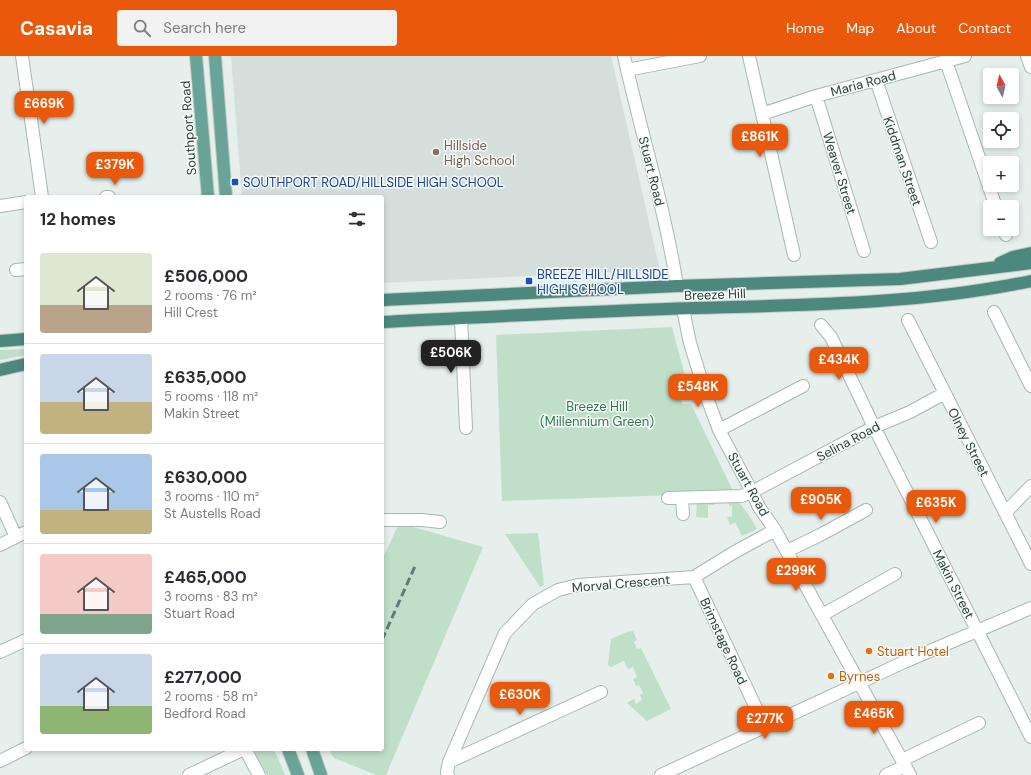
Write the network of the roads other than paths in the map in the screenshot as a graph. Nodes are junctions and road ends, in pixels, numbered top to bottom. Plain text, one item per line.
1 (22, 56) edge
2 (196, 56) edge
3 (215, 56) edge
4 (624, 56) edge
5 (700, 56) edge
6 (749, 56) edge
7 (965, 56) edge
8 (1027, 56) edge
9 (946, 61) junction
10 (1031, 67) edge
11 (627, 70) junction
12 (876, 80) junction
13 (816, 96) junction
14 (762, 114) junction
15 (42, 195) edge
16 (208, 195) edge
17 (226, 195) edge
18 (994, 200) edge
19 (24, 202) edge
20 (0, 206) edge
21 (931, 242) dead end
22 (864, 251) dead end
23 (1031, 253) edge
24 (794, 255) dead end
25 (1031, 263) edge
26 (986, 269) junction
27 (1031, 281) edge
28 (677, 286) junction
29 (1031, 286) edge
30 (999, 288) junction
31 (384, 300) edge
32 (683, 309) junction
33 (994, 312) dead end
34 (461, 319) junction
35 (908, 320) dead end
36 (384, 322) edge
37 (821, 325) dead end
38 (24, 339) edge
39 (0, 341) edge
40 (24, 364) edge
41 (0, 370) edge
42 (803, 386) dead end
43 (1031, 386) edge
44 (945, 393) junction
45 (874, 427) junction
46 (466, 428) dead end
47 (719, 430) junction
48 (1031, 486) edge
49 (752, 492) junction
50 (668, 498) dead end
51 (682, 498) junction
52 (0, 502) edge
53 (866, 510) dead end
54 (1005, 513) junction
55 (683, 514) dead end
56 (384, 520) edge
57 (440, 522) dead end
58 (775, 530) junction
59 (21, 535) edge
60 (0, 545) edge
61 (787, 551) junction
62 (1031, 564) edge
63 (895, 574) dead end
64 (694, 577) junction
65 (1031, 608) edge
66 (822, 614) junction
67 (978, 631) junction
68 (24, 641) edge
69 (0, 652) edge
70 (859, 682) junction
71 (601, 692) dead end
72 (979, 723) dead end
73 (765, 727) junction
74 (1031, 737) edge
75 (24, 749) edge
76 (240, 751) edge
77 (245, 751) edge
78 (289, 751) edge
79 (313, 751) edge
80 (0, 761) edge
81 (449, 762) junction
82 (906, 767) edge
83 (189, 775) edge
84 (259, 775) edge
85 (298, 775) edge
86 (321, 775) edge
87 (448, 775) edge
88 (661, 775) edge
89 (886, 775) edge

1 - 15 street
2 - 16 main road, Southport Road
3 - 17 main road
4 - 11 street, Stuart Road
5 - 11 street
6 - 14 street
7 - 9 street, Maria Road
8 - 10 street
9 - 12 street, Maria Road
9 - 18 street
11 - 28 street, Stuart Road
12 - 13 street, Maria Road
12 - 21 street, Kiddman Street
13 - 14 street, Maria Road
13 - 22 street, Weaver Street
14 - 24 street
19 - 20 street
23 - 26 highway
25 - 26 highway, Breeze Hill
26 - 28 highway, Breeze Hill
27 - 30 highway
28 - 31 highway, Breeze Hill
29 - 30 highway
30 - 32 highway, Breeze Hill
32 - 34 highway, Breeze Hill
32 - 47 street, Stuart Road
33 - 43 street
34 - 36 highway, Breeze Hill
34 - 46 street
35 - 44 street, Olney Street
37 - 45 street, Makin Street
38 - 39 highway
40 - 41 highway
42 - 47 street
44 - 45 street, Selina Road
44 - 54 street, Olney Street
45 - 49 street, Selina Road
45 - 67 street, Makin Street
47 - 49 street, Stuart Road
48 - 54 street
49 - 51 street, Selina Road
49 - 58 street, Stuart Road
50 - 51 street, Selina Road
51 - 55 street
52 - 59 street
53 - 61 street
54 - 62 street, Olney Street
56 - 57 street
58 - 61 street, Stuart Road
58 - 64 street, Morval Crescent
59 - 60 street
61 - 66 street, Stuart Road
63 - 66 street
64 - 73 street, Brimstage Road
64 - 81 street, Morval Crescent
65 - 67 street
66 - 70 street, Stuart Road
67 - 70 street
67 - 74 street, Makin Street
68 - 69 street
70 - 73 street
70 - 82 street, Stuart Road
71 - 81 street
72 - 82 street
73 - 88 street
75 - 80 street
76 - 83 street
77 - 84 street
78 - 85 main road
79 - 86 main road
81 - 87 street, Morval Crescent
82 - 89 street

